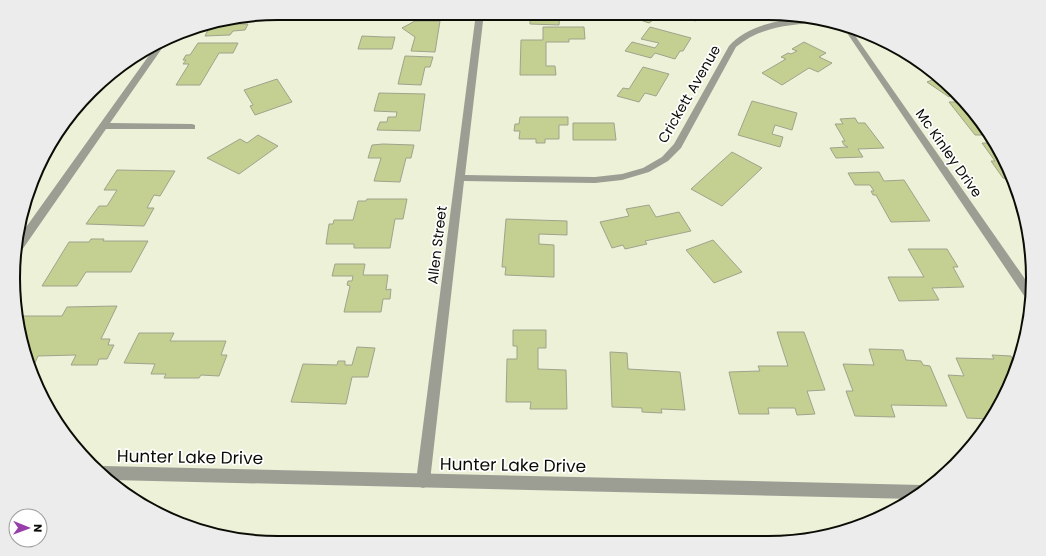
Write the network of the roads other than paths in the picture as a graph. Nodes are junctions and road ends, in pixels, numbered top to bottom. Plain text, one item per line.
1 (479, 20) edge
2 (803, 22) edge
3 (850, 34) edge
4 (156, 51) edge
5 (104, 126) junction
6 (192, 127) dead end
7 (460, 178) junction
8 (23, 240) edge
9 (1025, 289) edge
10 (109, 473) edge
11 (423, 481) junction
12 (913, 492) edge

1 - 7 street, Allen Street
2 - 7 street, Crickett Avenue
3 - 9 street, Mc Kinley Drive
4 - 5 street
5 - 6 street
5 - 8 street
7 - 11 street, Allen Street
10 - 11 street, Hunter Lake Drive
11 - 12 street, Hunter Lake Drive

